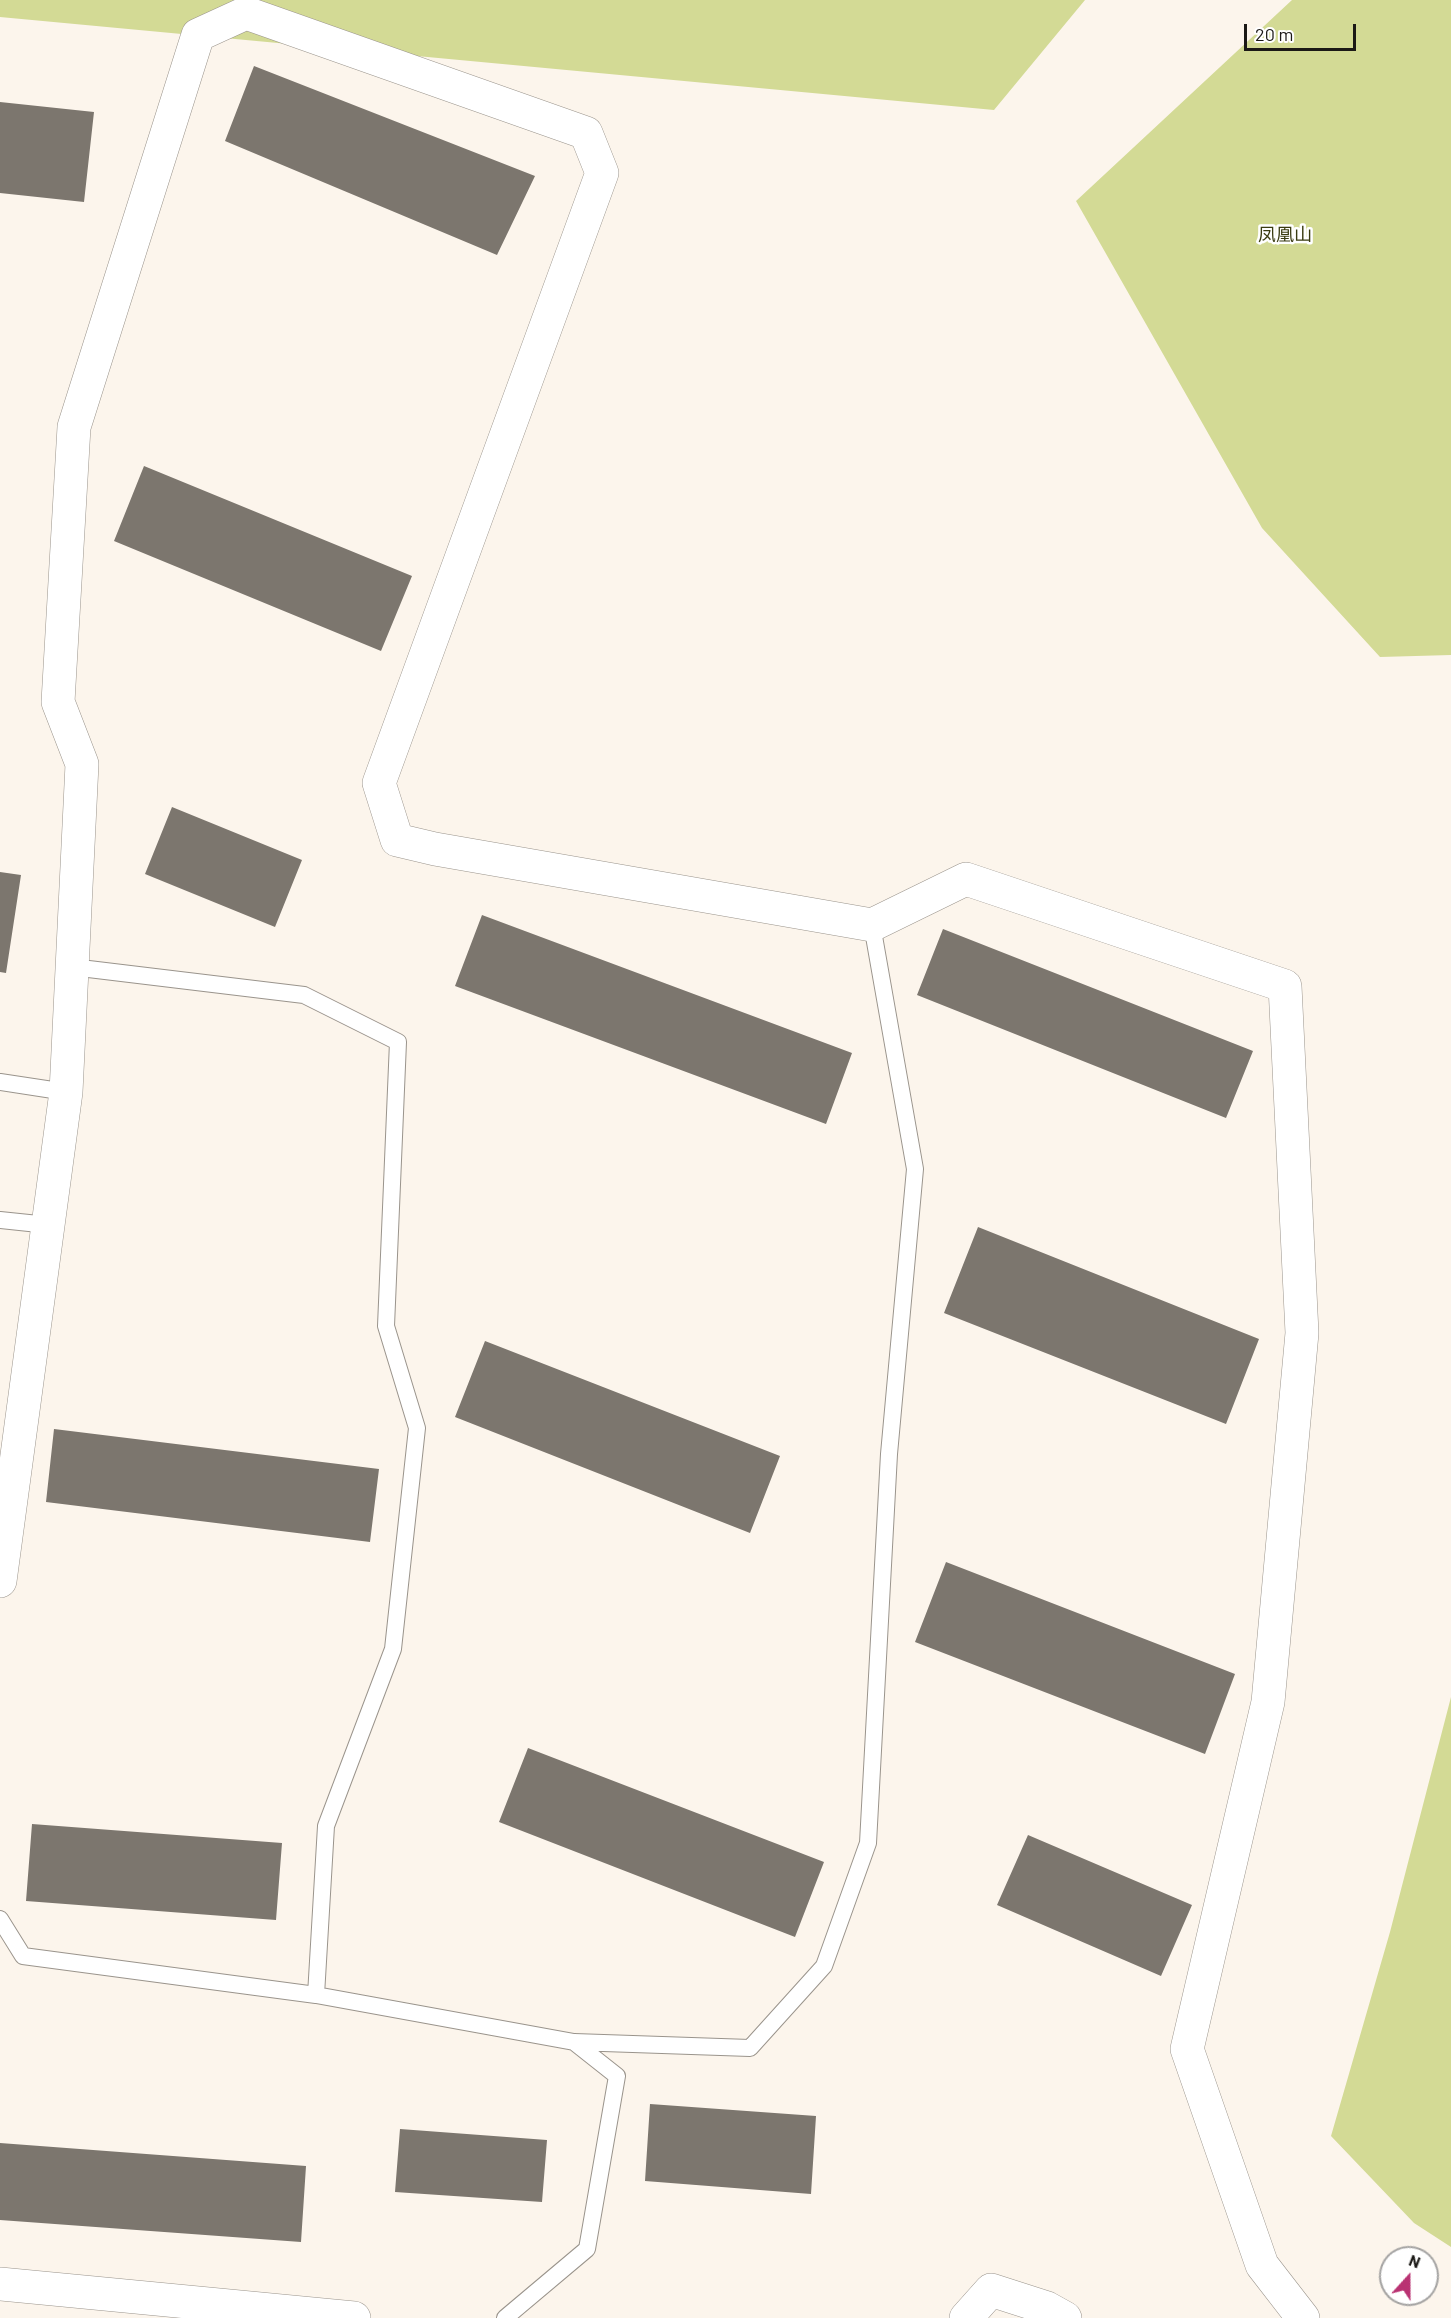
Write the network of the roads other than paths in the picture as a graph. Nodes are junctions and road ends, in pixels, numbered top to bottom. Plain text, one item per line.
1 (872, 925) junction
2 (72, 967) junction
3 (0, 1082) edge
4 (66, 1092) junction
5 (0, 1220) edge
6 (48, 1225) junction
7 (0, 1581) edge
8 (0, 1920) edge
9 (316, 1995) junction
10 (574, 2042) junction
11 (0, 2284) edge
12 (354, 2318) edge
13 (505, 2318) edge
14 (966, 2318) edge
15 (1065, 2318) edge
16 (1303, 2318) edge

1 - 2 street
1 - 10 lane
1 - 16 street
2 - 4 street
2 - 9 lane
3 - 4 lane
4 - 6 street
5 - 6 lane
6 - 7 street
8 - 9 lane
9 - 10 lane
10 - 13 lane
11 - 12 street
14 - 15 street

